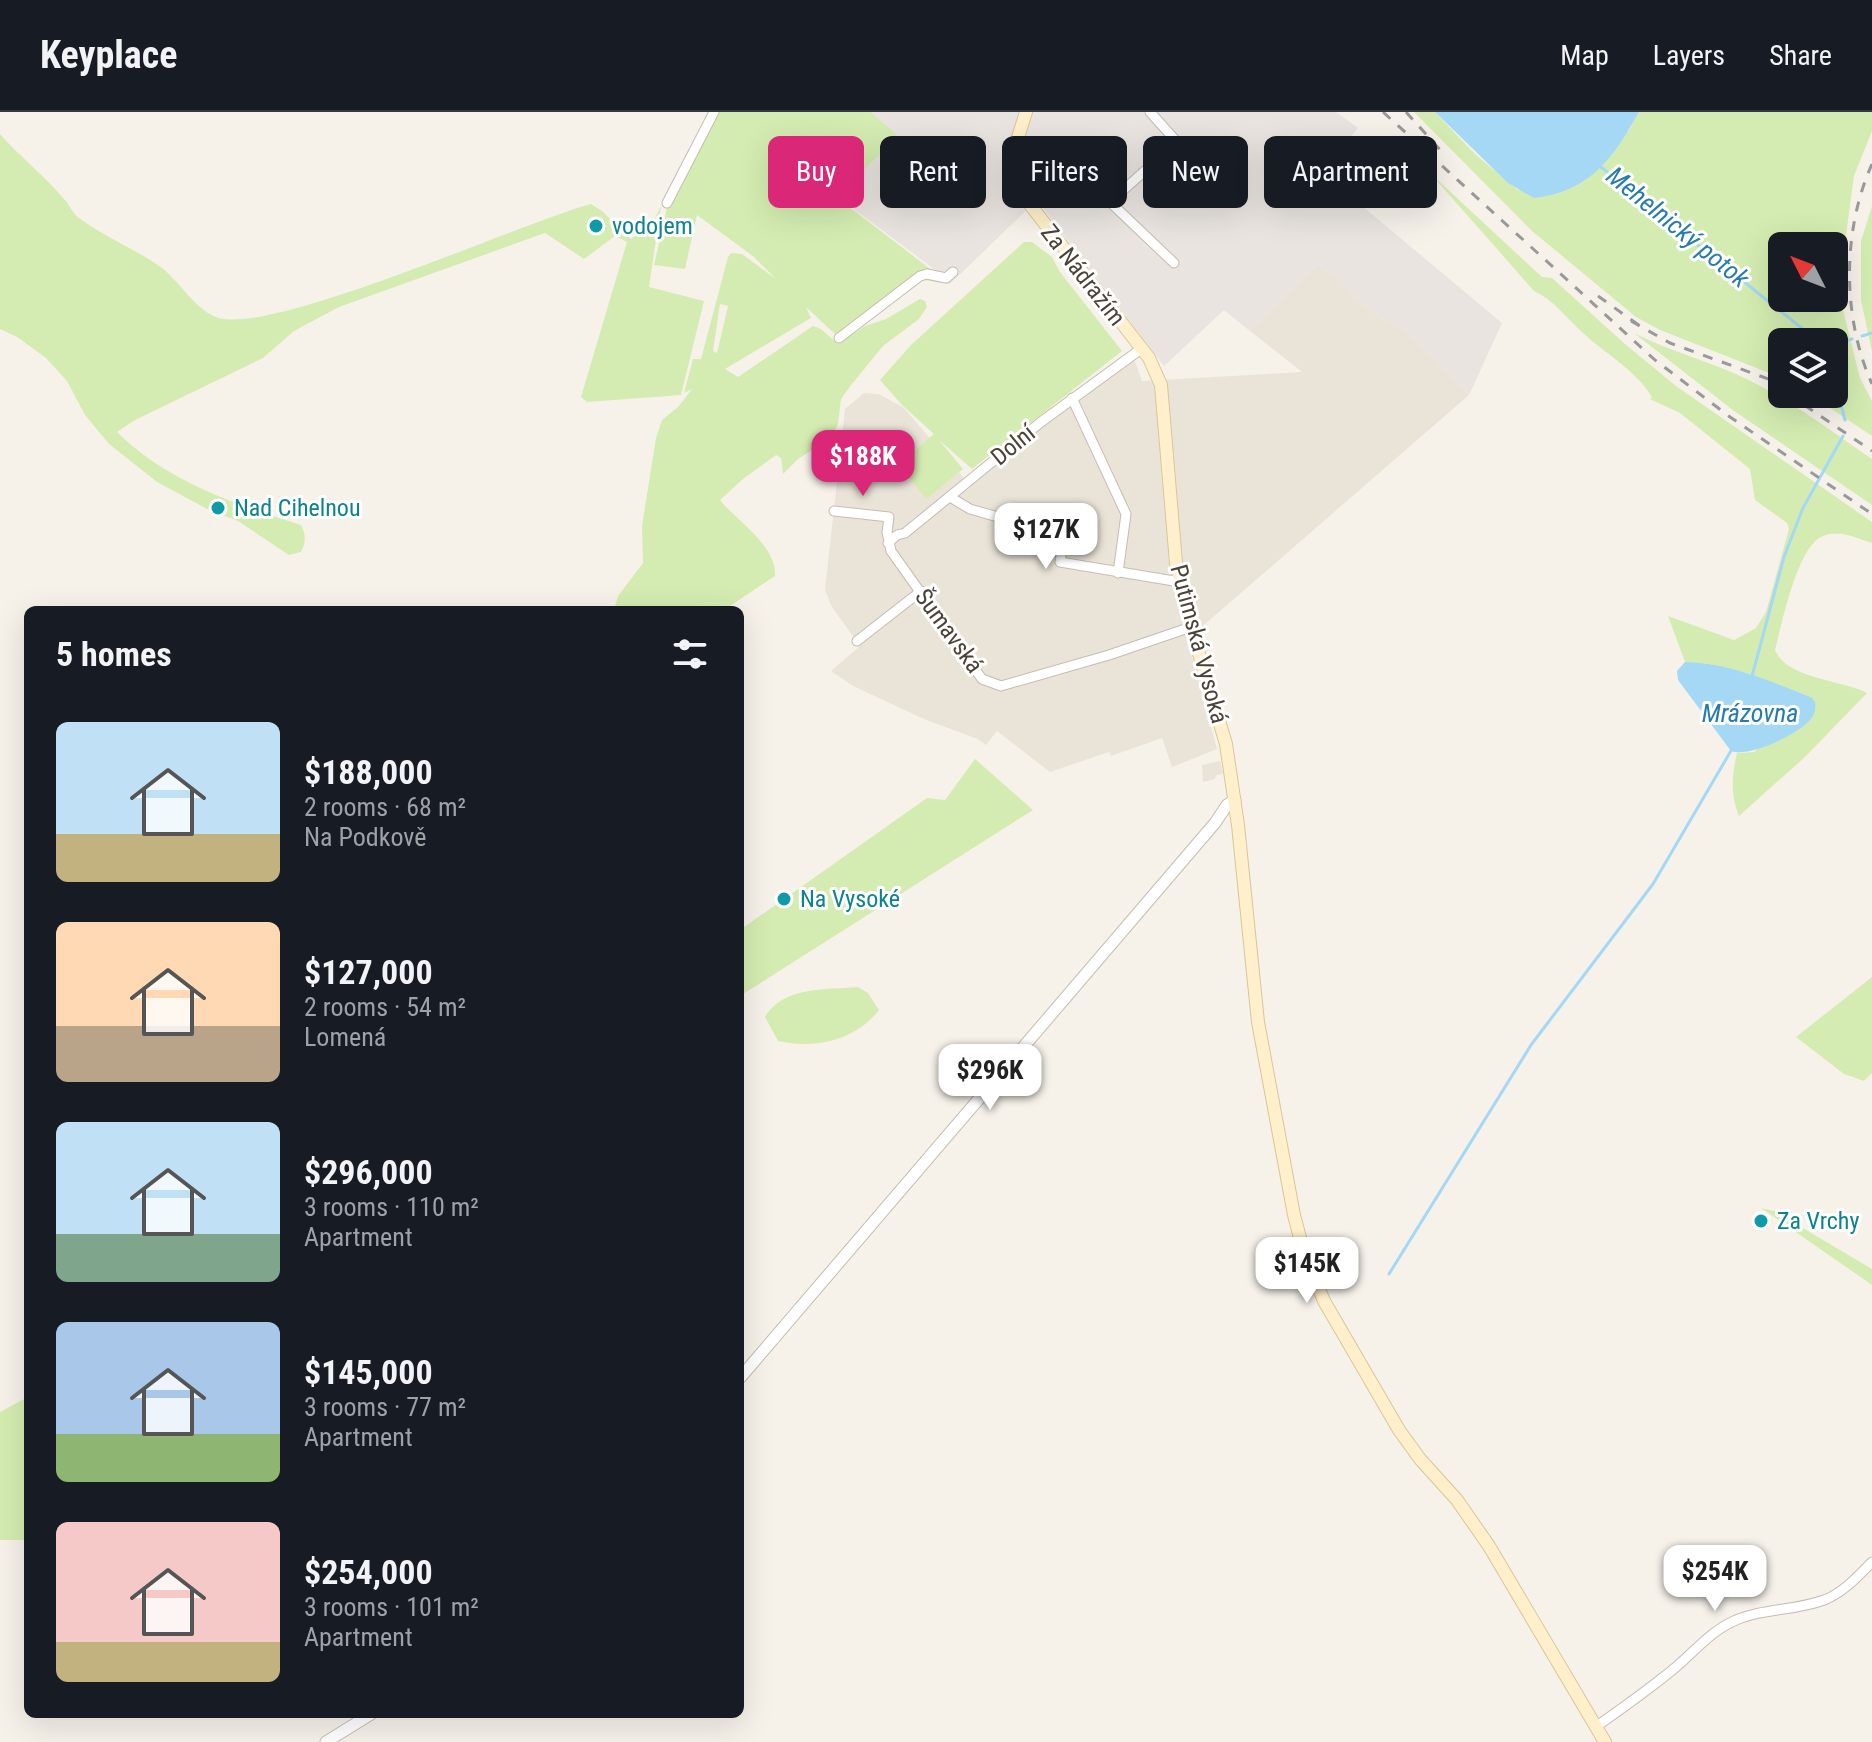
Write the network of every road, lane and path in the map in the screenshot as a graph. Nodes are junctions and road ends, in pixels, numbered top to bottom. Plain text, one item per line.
1 (714, 112) edge
2 (1026, 112) edge
3 (1150, 112) edge
4 (667, 203) dead end
5 (1174, 263) dead end
6 (953, 272) dead end
7 (839, 338) dead end
8 (1141, 349) junction
9 (1072, 398) junction
10 (950, 497) junction
11 (834, 511) dead end
12 (888, 543) junction
13 (1118, 573) junction
14 (1180, 582) junction
15 (921, 591) junction
16 (1191, 627) junction
17 (857, 641) dead end
18 (1235, 800) junction
19 (1215, 823) junction
20 (1238, 825) junction
21 (744, 1373) edge
22 (1872, 1562) edge
23 (365, 1718) edge
24 (1597, 1726) junction
25 (326, 1742) edge
26 (1605, 1742) edge

1 - 4 street
2 - 8 main road, Za Nádražím
3 - 5 street
6 - 7 street
8 - 9 street, Dolní
8 - 14 main road, Putimská Vysoká
9 - 10 street, Dolní
9 - 13 street
10 - 12 street, Dolní
10 - 13 street
11 - 12 street
12 - 15 street, Šumavská
13 - 14 street
14 - 16 main road, Putimská Vysoká
15 - 16 street, Šumavská
15 - 17 street
16 - 18 main road, Putimská Vysoká
18 - 19 street
18 - 20 main road, Putimská Vysoká
19 - 20 street
19 - 21 street
20 - 24 main road, Putimská Vysoká
22 - 24 street
23 - 25 street
24 - 26 main road, Putimská Vysoká

